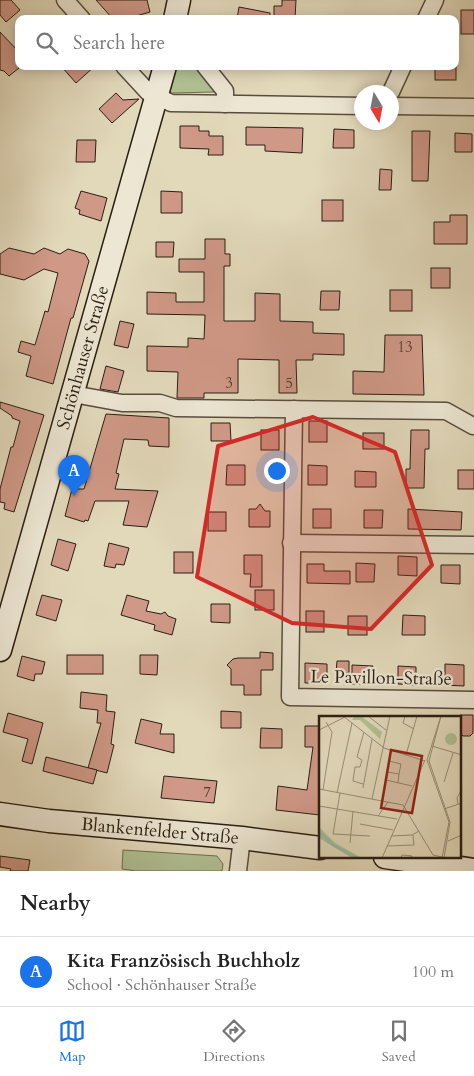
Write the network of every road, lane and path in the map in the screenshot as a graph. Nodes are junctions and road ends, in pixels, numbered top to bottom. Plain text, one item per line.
1 (65, 0) edge
2 (179, 0) edge
3 (435, 0) edge
4 (78, 15) edge
5 (177, 15) edge
6 (428, 15) edge
7 (128, 70) edge
8 (164, 70) edge
9 (208, 70) edge
10 (401, 70) edge
11 (394, 85) edge
12 (158, 98) junction
13 (225, 104) junction
14 (354, 106) edge
15 (399, 106) edge
16 (474, 107) edge
17 (73, 394) junction
18 (294, 409) junction
19 (473, 426) dead end
20 (291, 543) junction
21 (474, 545) edge
22 (0, 650) edge
23 (474, 700) edge
24 (0, 814) edge
25 (242, 838) junction
26 (319, 848) edge
27 (392, 858) edge
28 (474, 870) edge
29 (238, 871) edge

1 - 4 street
2 - 5 street
3 - 6 street
7 - 12 street
8 - 12 street, Schönhauser Straße
9 - 13 street
10 - 11 street
12 - 13 street
12 - 17 street, Schönhauser Straße
13 - 14 street
15 - 16 street
17 - 18 street
17 - 22 street, Schönhauser Straße
18 - 19 street
18 - 20 street, Le Pavillon-Straße
20 - 21 street
20 - 23 street, Le Pavillon-Straße
24 - 25 street, Blankenfelder Straße
25 - 26 street, Blankenfelder Straße
25 - 29 street
27 - 28 street

